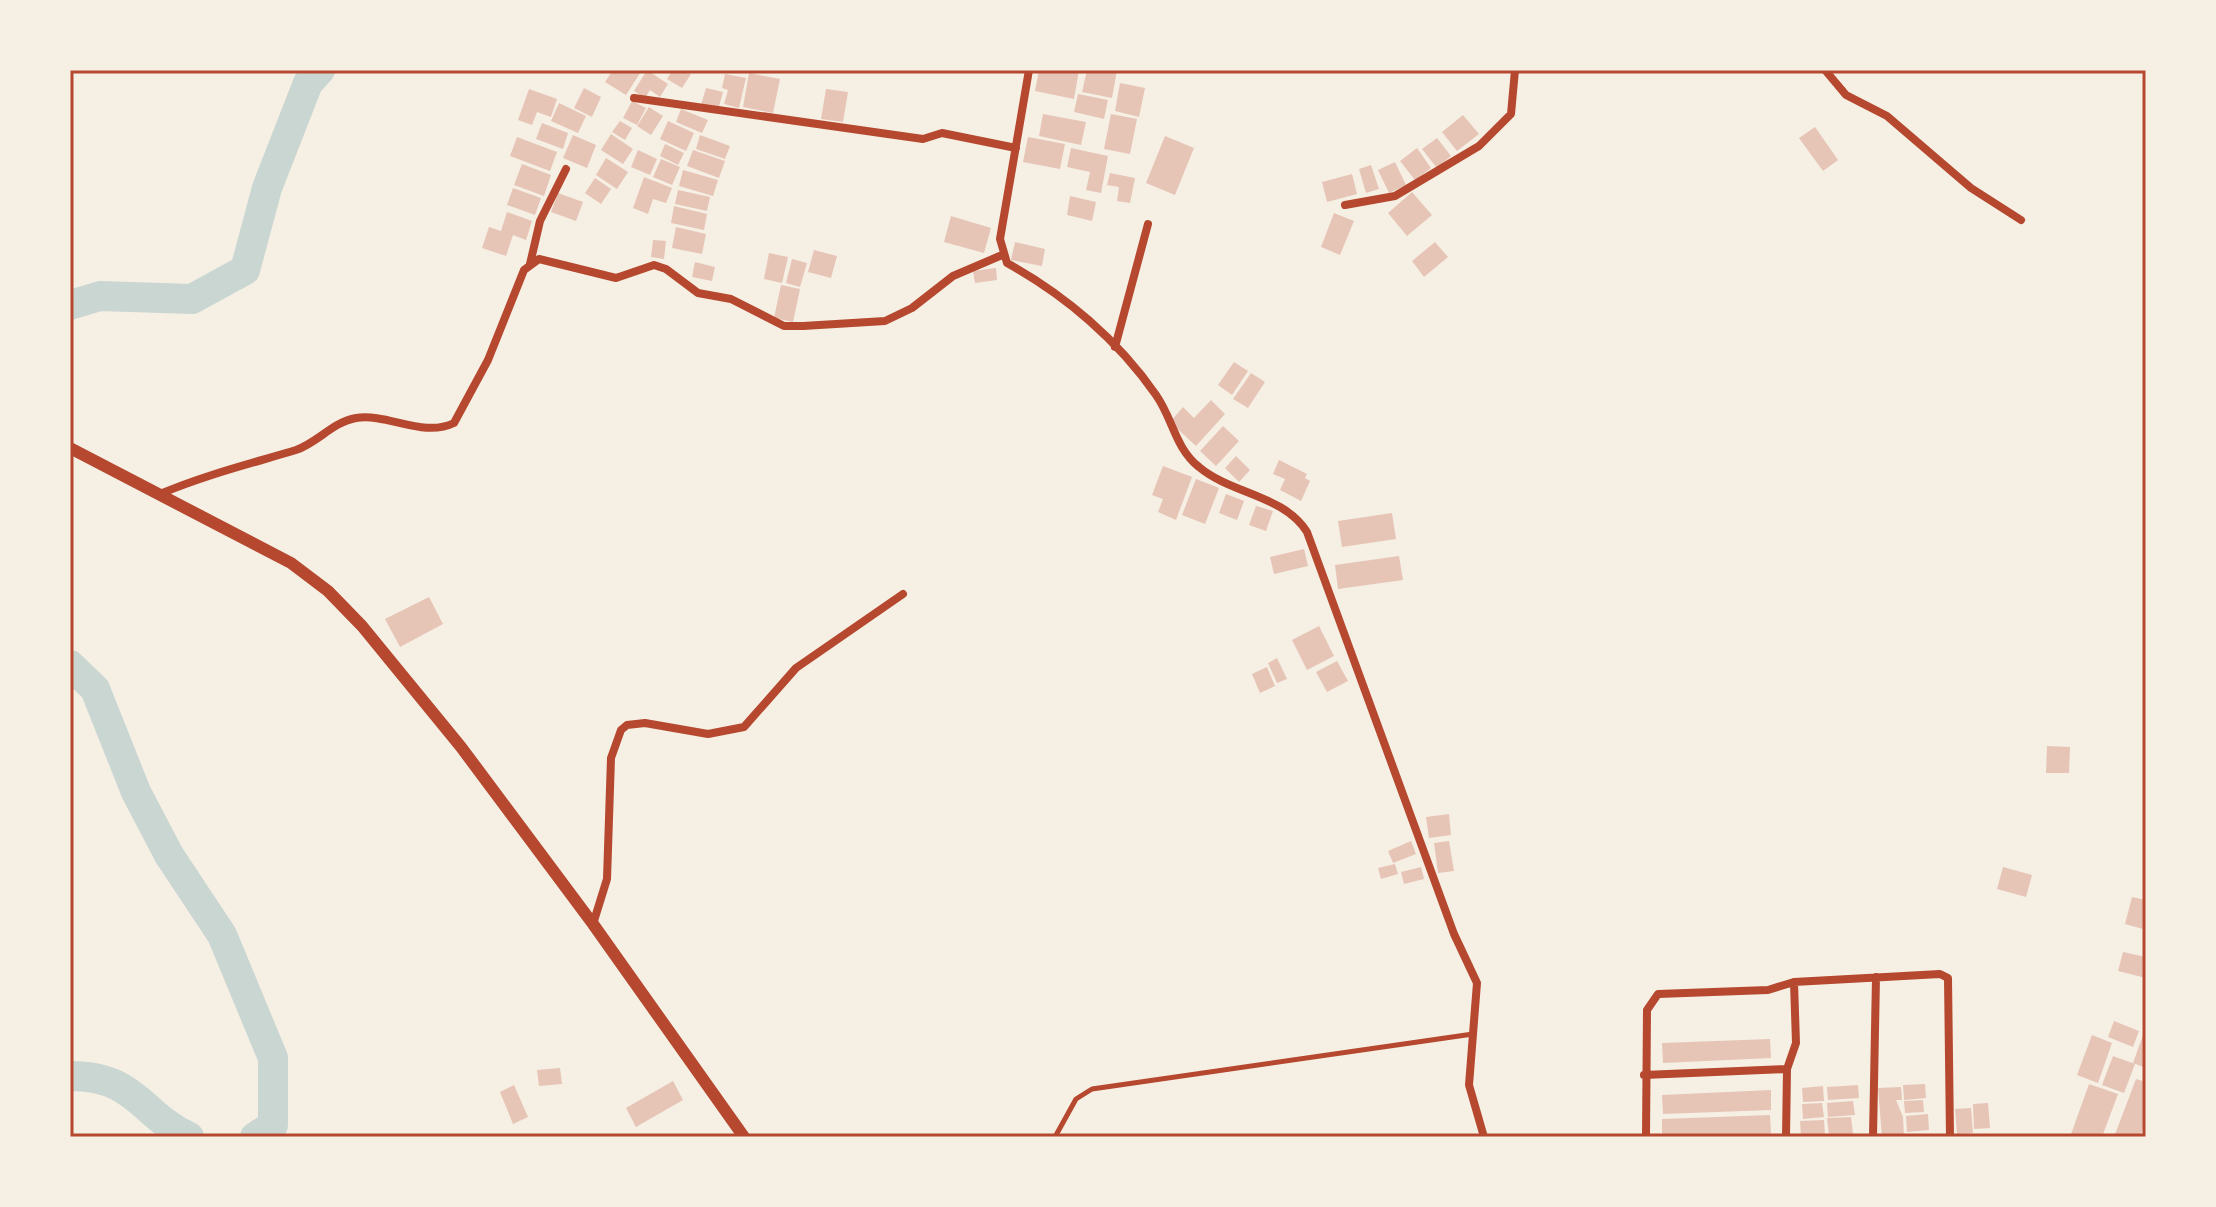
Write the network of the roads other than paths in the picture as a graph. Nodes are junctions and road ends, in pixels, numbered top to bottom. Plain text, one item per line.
1 (1029, 70) edge
2 (1515, 70) edge
3 (1825, 70) edge
4 (634, 98) dead end
5 (1016, 148) junction
6 (566, 169) dead end
7 (1345, 205) dead end
8 (2021, 220) dead end
9 (1148, 224) dead end
10 (1002, 255) junction
11 (530, 264) junction
12 (1115, 347) junction
13 (70, 448) edge
14 (160, 494) junction
15 (903, 594) dead end
16 (593, 924) junction
17 (1876, 977) junction
18 (1794, 982) junction
19 (1473, 1034) junction
20 (1787, 1069) junction
21 (1644, 1075) junction
22 (744, 1137) edge
23 (1055, 1137) edge
24 (1484, 1137) edge
25 (1646, 1137) edge
26 (1786, 1137) edge
27 (1873, 1137) edge
28 (1950, 1137) edge

1 - 5 street
2 - 7 street
3 - 8 street
4 - 5 street
5 - 10 street
6 - 11 street
9 - 12 street
10 - 11 street
10 - 12 street
11 - 14 street
12 - 19 street
13 - 14 street
14 - 16 street
15 - 16 street
16 - 22 street
17 - 18 street
17 - 27 street
17 - 28 street
18 - 20 street
18 - 21 street
19 - 23 lane
19 - 24 street
20 - 21 street
20 - 26 street
21 - 25 street

